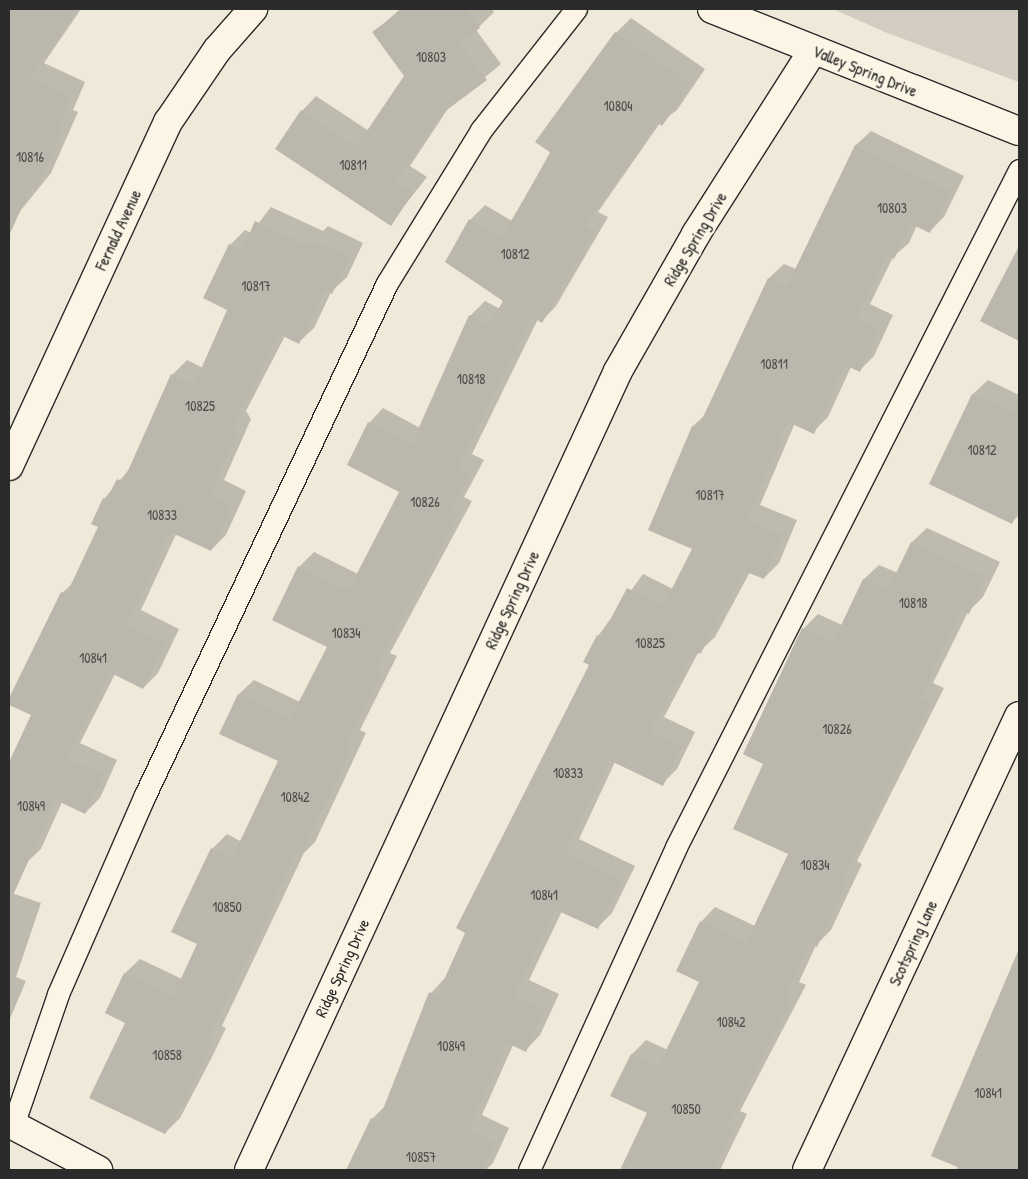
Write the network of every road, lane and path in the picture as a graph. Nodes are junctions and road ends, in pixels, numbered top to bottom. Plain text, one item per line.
1 (253, 9) edge
2 (576, 9) edge
3 (712, 9) edge
4 (812, 50) junction
5 (1019, 132) edge
6 (1019, 170) edge
7 (9, 466) edge
8 (1019, 716) edge
9 (11, 1124) edge
10 (98, 1170) edge
11 (249, 1170) edge
12 (529, 1170) edge
13 (807, 1170) edge

1 - 7 street, Fernald Avenue
2 - 9 lane
3 - 4 street, Valley Spring Drive
4 - 5 street, Valley Spring Drive
4 - 11 street, Ridge Spring Drive
6 - 12 lane
8 - 13 street, Scotspring Lane
9 - 10 street

